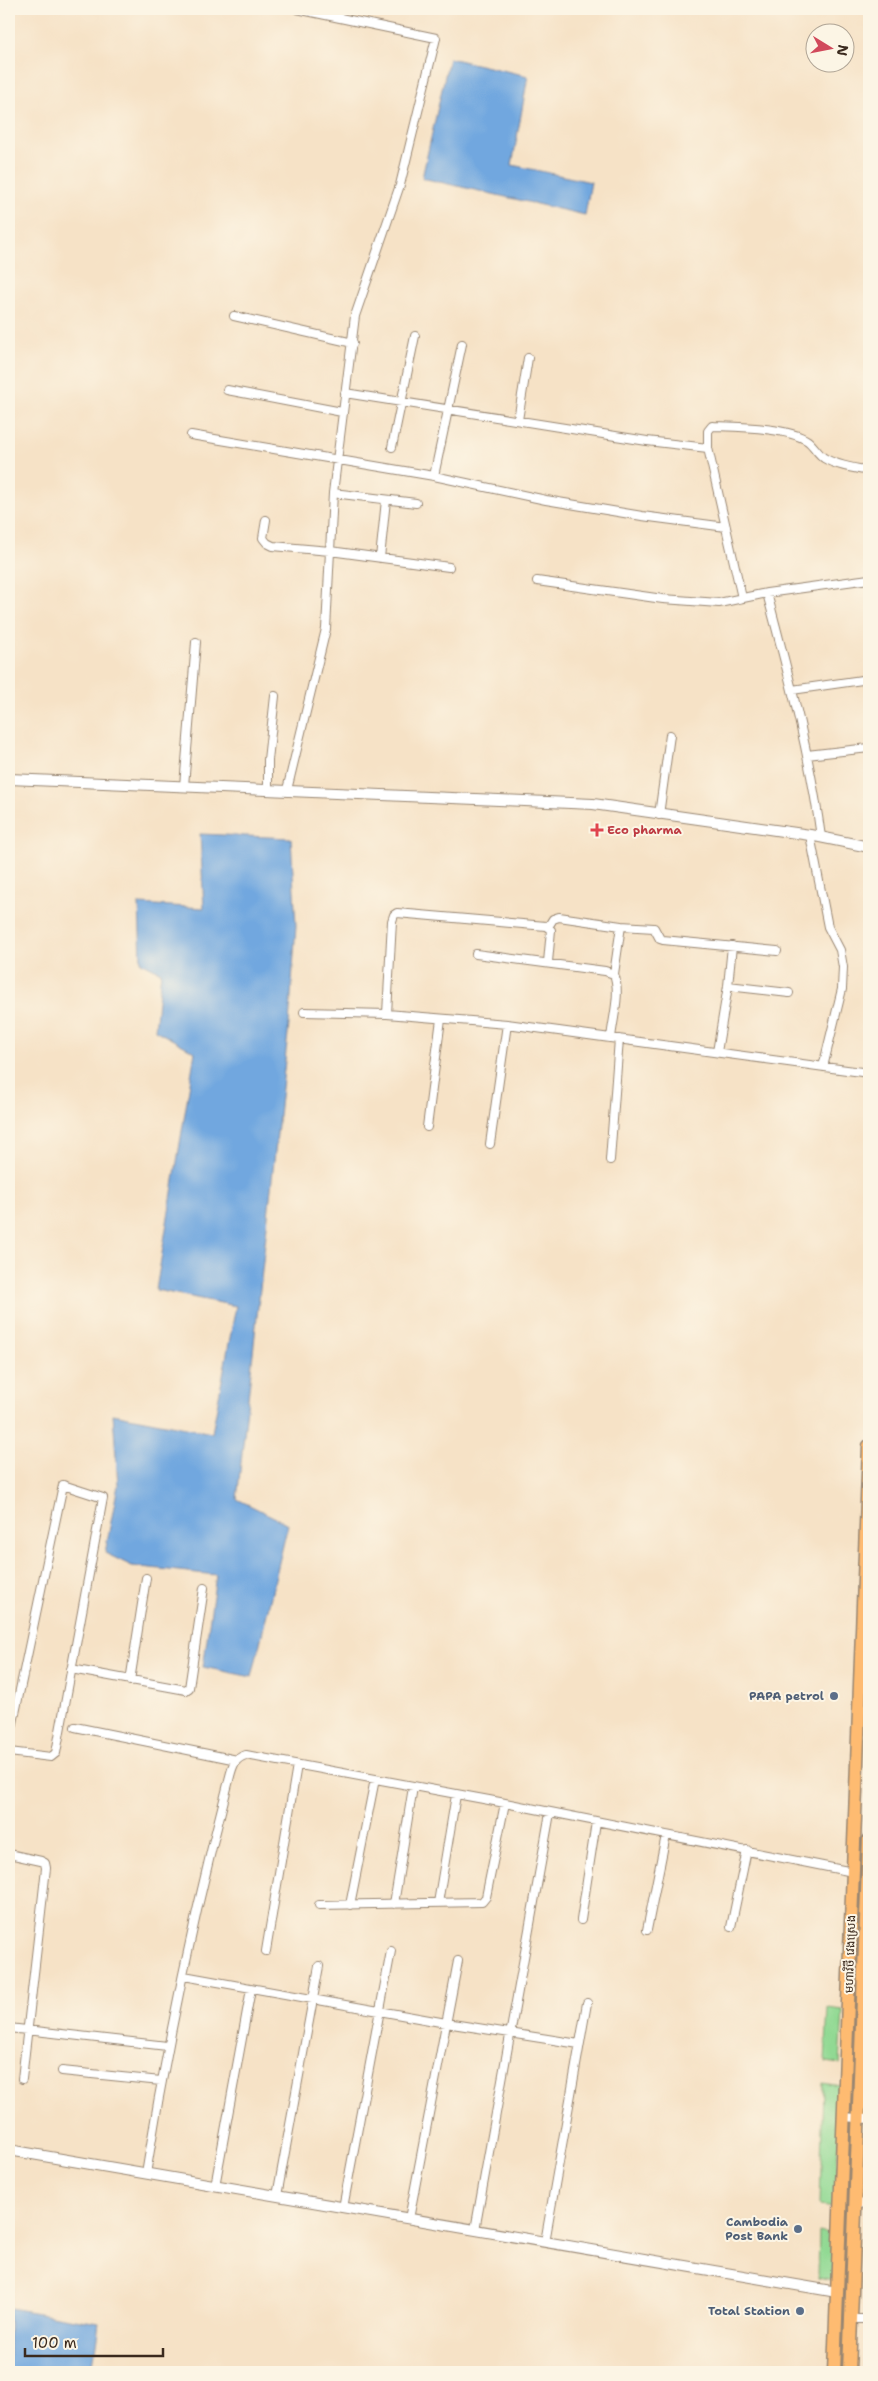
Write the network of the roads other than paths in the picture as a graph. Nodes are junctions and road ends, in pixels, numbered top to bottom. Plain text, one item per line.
1 (297, 9) edge
2 (234, 316) dead end
3 (414, 336) dead end
4 (353, 343) junction
5 (462, 344) dead end
6 (528, 358) dead end
7 (227, 390) dead end
8 (345, 393) junction
9 (400, 401) junction
10 (448, 409) junction
11 (342, 412) junction
12 (518, 420) junction
13 (190, 435) dead end
14 (392, 447) dead end
15 (708, 448) junction
16 (337, 460) junction
17 (869, 470) edge
18 (434, 476) junction
19 (333, 493) junction
20 (386, 500) junction
21 (416, 503) dead end
22 (266, 520) dead end
23 (726, 527) junction
24 (330, 551) junction
25 (380, 558) junction
26 (450, 567) dead end
27 (869, 579) edge
28 (537, 581) dead end
29 (767, 592) junction
30 (742, 598) junction
31 (196, 642) dead end
32 (869, 680) edge
33 (792, 690) junction
34 (276, 696) dead end
35 (670, 735) dead end
36 (869, 748) edge
37 (807, 755) junction
38 (9, 779) edge
39 (184, 786) junction
40 (268, 788) junction
41 (287, 790) junction
42 (659, 815) junction
43 (810, 835) junction
44 (821, 837) junction
45 (869, 847) edge
46 (621, 926) junction
47 (548, 927) junction
48 (732, 946) junction
49 (777, 951) dead end
50 (476, 954) dead end
51 (548, 962) junction
52 (614, 974) junction
53 (728, 986) junction
54 (789, 993) dead end
55 (304, 1012) dead end
56 (387, 1014) junction
57 (441, 1019) junction
58 (507, 1024) junction
59 (615, 1039) junction
60 (717, 1052) junction
61 (824, 1068) junction
62 (869, 1073) edge
63 (427, 1127) dead end
64 (490, 1144) dead end
65 (610, 1160) dead end
66 (869, 1446) edge
67 (146, 1578) dead end
68 (204, 1588) dead end
69 (71, 1669) junction
70 (130, 1681) junction
71 (864, 1714) edge
72 (74, 1727) dead end
73 (9, 1742) edge
74 (9, 1752) edge
75 (236, 1760) junction
76 (297, 1765) junction
77 (374, 1779) junction
78 (413, 1788) junction
79 (456, 1794) junction
80 (505, 1803) junction
81 (550, 1813) junction
82 (596, 1822) junction
83 (666, 1835) junction
84 (869, 1839) edge
85 (747, 1850) junction
86 (9, 1854) edge
87 (853, 1872) junction
88 (438, 1903) junction
89 (394, 1904) junction
90 (320, 1905) dead end
91 (350, 1905) junction
92 (581, 1920) dead end
93 (731, 1927) dead end
94 (647, 1930) dead end
95 (266, 1951) dead end
96 (391, 1951) dead end
97 (458, 1961) dead end
98 (850, 1962) junction
99 (865, 1963) junction
100 (319, 1966) dead end
101 (184, 1976) junction
102 (251, 1989) junction
103 (313, 2000) junction
104 (587, 2003) dead end
105 (380, 2012) junction
106 (446, 2023) junction
107 (9, 2028) edge
108 (27, 2030) junction
109 (511, 2034) junction
110 (579, 2044) junction
111 (167, 2046) junction
112 (62, 2071) dead end
113 (22, 2079) dead end
114 (161, 2082) junction
115 (844, 2116) junction
116 (864, 2118) edge
117 (9, 2150) edge
118 (146, 2174) junction
119 (215, 2186) junction
120 (277, 2196) junction
121 (856, 2203) junction
122 (869, 2204) edge
123 (343, 2208) junction
124 (409, 2219) junction
125 (475, 2230) junction
126 (545, 2242) junction
127 (837, 2292) junction
128 (851, 2319) junction
129 (869, 2319) edge
130 (834, 2372) edge
131 (849, 2372) edge

1 - 4 street
2 - 4 street
3 - 9 street
4 - 8 street
5 - 10 street
6 - 12 street
7 - 11 street
8 - 9 street
8 - 11 street
9 - 10 street
9 - 14 street
10 - 12 street
10 - 18 street
11 - 16 street
12 - 15 street
13 - 16 street
15 - 17 street
15 - 23 street
16 - 18 street
16 - 19 street
18 - 23 street
19 - 20 street
19 - 24 street
20 - 21 street
20 - 25 street
22 - 24 street
23 - 30 street
24 - 25 street
24 - 41 street
25 - 26 street
27 - 29 street
28 - 30 street
29 - 30 street
29 - 33 street
31 - 39 street
32 - 33 street
33 - 37 street
34 - 40 street
35 - 42 street
36 - 37 street
37 - 44 street
38 - 39 street
39 - 40 street
40 - 41 street
41 - 42 street
42 - 43 street
43 - 44 street
43 - 61 street
44 - 45 street
46 - 47 street
46 - 48 street
46 - 52 street
47 - 51 street
47 - 56 street
48 - 49 street
48 - 53 street
50 - 51 street
51 - 52 street
52 - 59 street
53 - 54 street
53 - 60 street
55 - 56 street
56 - 57 street
57 - 58 street
57 - 63 street
58 - 59 street
58 - 64 street
59 - 60 street
59 - 65 street
60 - 61 street
61 - 62 street
66 - 71 main road, មហាវិថី វេងស្រេង
67 - 70 street
68 - 70 street
69 - 70 street
69 - 73 street
69 - 74 street
71 - 87 main road, មហាវិថី វេងស្រេង
72 - 75 street
75 - 76 street
75 - 101 street
76 - 77 street
76 - 95 street
77 - 78 street
77 - 91 street
78 - 79 street
78 - 89 street
79 - 80 street
79 - 88 street
80 - 81 street
80 - 88 street
81 - 82 street
81 - 109 street
82 - 83 street
82 - 92 street
83 - 85 street
83 - 94 street
84 - 99 main road, មហាវិថី វេងស្រេង
85 - 87 street
85 - 93 street
86 - 108 street
87 - 98 main road, មហាវិថី វេងស្រេង
88 - 89 street
89 - 91 street
90 - 91 street
96 - 105 street
97 - 106 street
98 - 99 main road
98 - 115 main road, មហាវិថី វេងស្រេង
99 - 116 main road, មហាវិថី វេងស្រេង
100 - 103 street
101 - 102 street
101 - 111 street
102 - 103 street
102 - 119 street
103 - 105 street
103 - 120 street
104 - 110 street
105 - 106 street
105 - 123 street
106 - 109 street
106 - 124 street
107 - 108 street
108 - 111 street
108 - 113 street
109 - 110 street
109 - 125 street
110 - 126 street
111 - 114 street
112 - 114 street
114 - 118 street
115 - 116 street
115 - 127 main road, មហាវិថី វេងស្រេង
116 - 121 main road, មហាវិថី វេងស្រេង
117 - 118 street
118 - 119 street
119 - 120 street
120 - 123 street
121 - 122 street
121 - 128 main road, មហាវិថី វេងស្រេង
123 - 124 street
124 - 125 street
125 - 126 street
126 - 127 street
127 - 130 main road, មហាវិថី វេងស្រេង
128 - 129 street
128 - 131 main road, មហាវិថី វេងស្រេង

